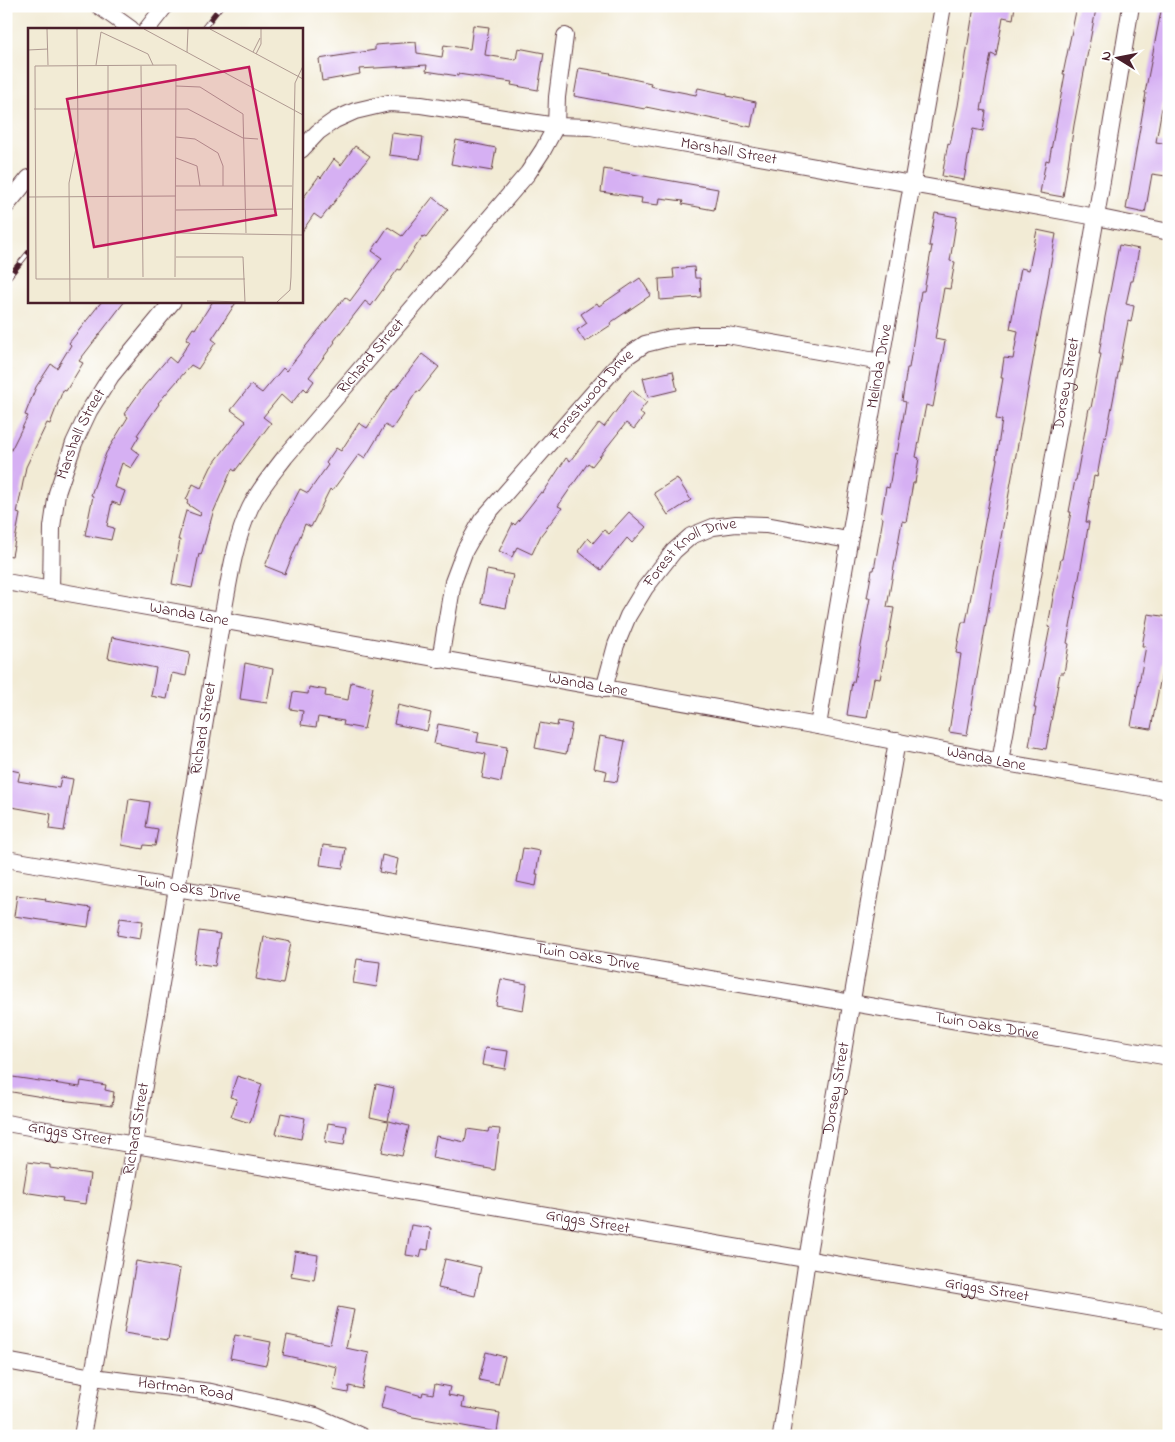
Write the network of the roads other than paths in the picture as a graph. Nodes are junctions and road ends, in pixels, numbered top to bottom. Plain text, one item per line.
1 (99, 6) edge
2 (165, 6) edge
3 (943, 6) edge
4 (1131, 6) edge
5 (130, 28) edge
6 (148, 28) edge
7 (565, 36) dead end
8 (556, 126) junction
9 (302, 149) edge
10 (28, 179) edge
11 (912, 185) junction
12 (6, 206) edge
13 (1096, 217) junction
14 (1169, 232) edge
15 (172, 302) edge
16 (881, 362) junction
17 (848, 540) junction
18 (6, 582) edge
19 (51, 590) junction
20 (222, 619) junction
21 (440, 660) junction
22 (604, 689) junction
23 (818, 726) junction
24 (898, 741) junction
25 (1000, 762) junction
26 (1169, 791) edge
27 (6, 860) edge
28 (177, 887) junction
29 (852, 1004) junction
30 (1169, 1057) edge
31 (6, 1123) edge
32 (134, 1145) junction
33 (808, 1259) junction
34 (1169, 1321) edge
35 (6, 1361) edge
36 (93, 1377) junction
37 (82, 1436) edge
38 (361, 1436) edge
39 (781, 1436) edge

1 - 5 street
2 - 6 street
3 - 11 street, Melinda Drive
4 - 13 street, Dorsey Street
7 - 8 street
8 - 9 street, Marshall Street
8 - 11 street, Marshall Street
8 - 20 street, Richard Street
10 - 12 street
11 - 13 street, Marshall Street
11 - 16 street, Melinda Drive
13 - 14 street, Marshall Street
13 - 25 street, Dorsey Street
15 - 19 street, Marshall Street
16 - 17 street, Melinda Drive
16 - 21 street, Forestwood Drive
17 - 22 street, Forest Knoll Drive
17 - 23 street, Melinda Drive
18 - 19 street, Wanda Lane
19 - 20 street, Wanda Lane
20 - 21 street, Wanda Lane
20 - 28 street, Richard Street
21 - 22 street, Wanda Lane
22 - 23 street, Wanda Lane
23 - 24 street, Wanda Lane
24 - 25 street, Wanda Lane
24 - 29 street, Dorsey Street
25 - 26 street, Wanda Lane
27 - 28 street, Twin Oaks Drive
28 - 29 street, Twin Oaks Drive
28 - 32 street, Richard Street
29 - 30 street, Twin Oaks Drive
29 - 33 street, Dorsey Street
31 - 32 street, Griggs Street
32 - 33 street, Griggs Street
32 - 36 street, Richard Street
33 - 34 street, Griggs Street
33 - 39 street, Dorsey Street
35 - 36 street, Hartman Road
36 - 37 street, Richard Street
36 - 38 street, Hartman Road

